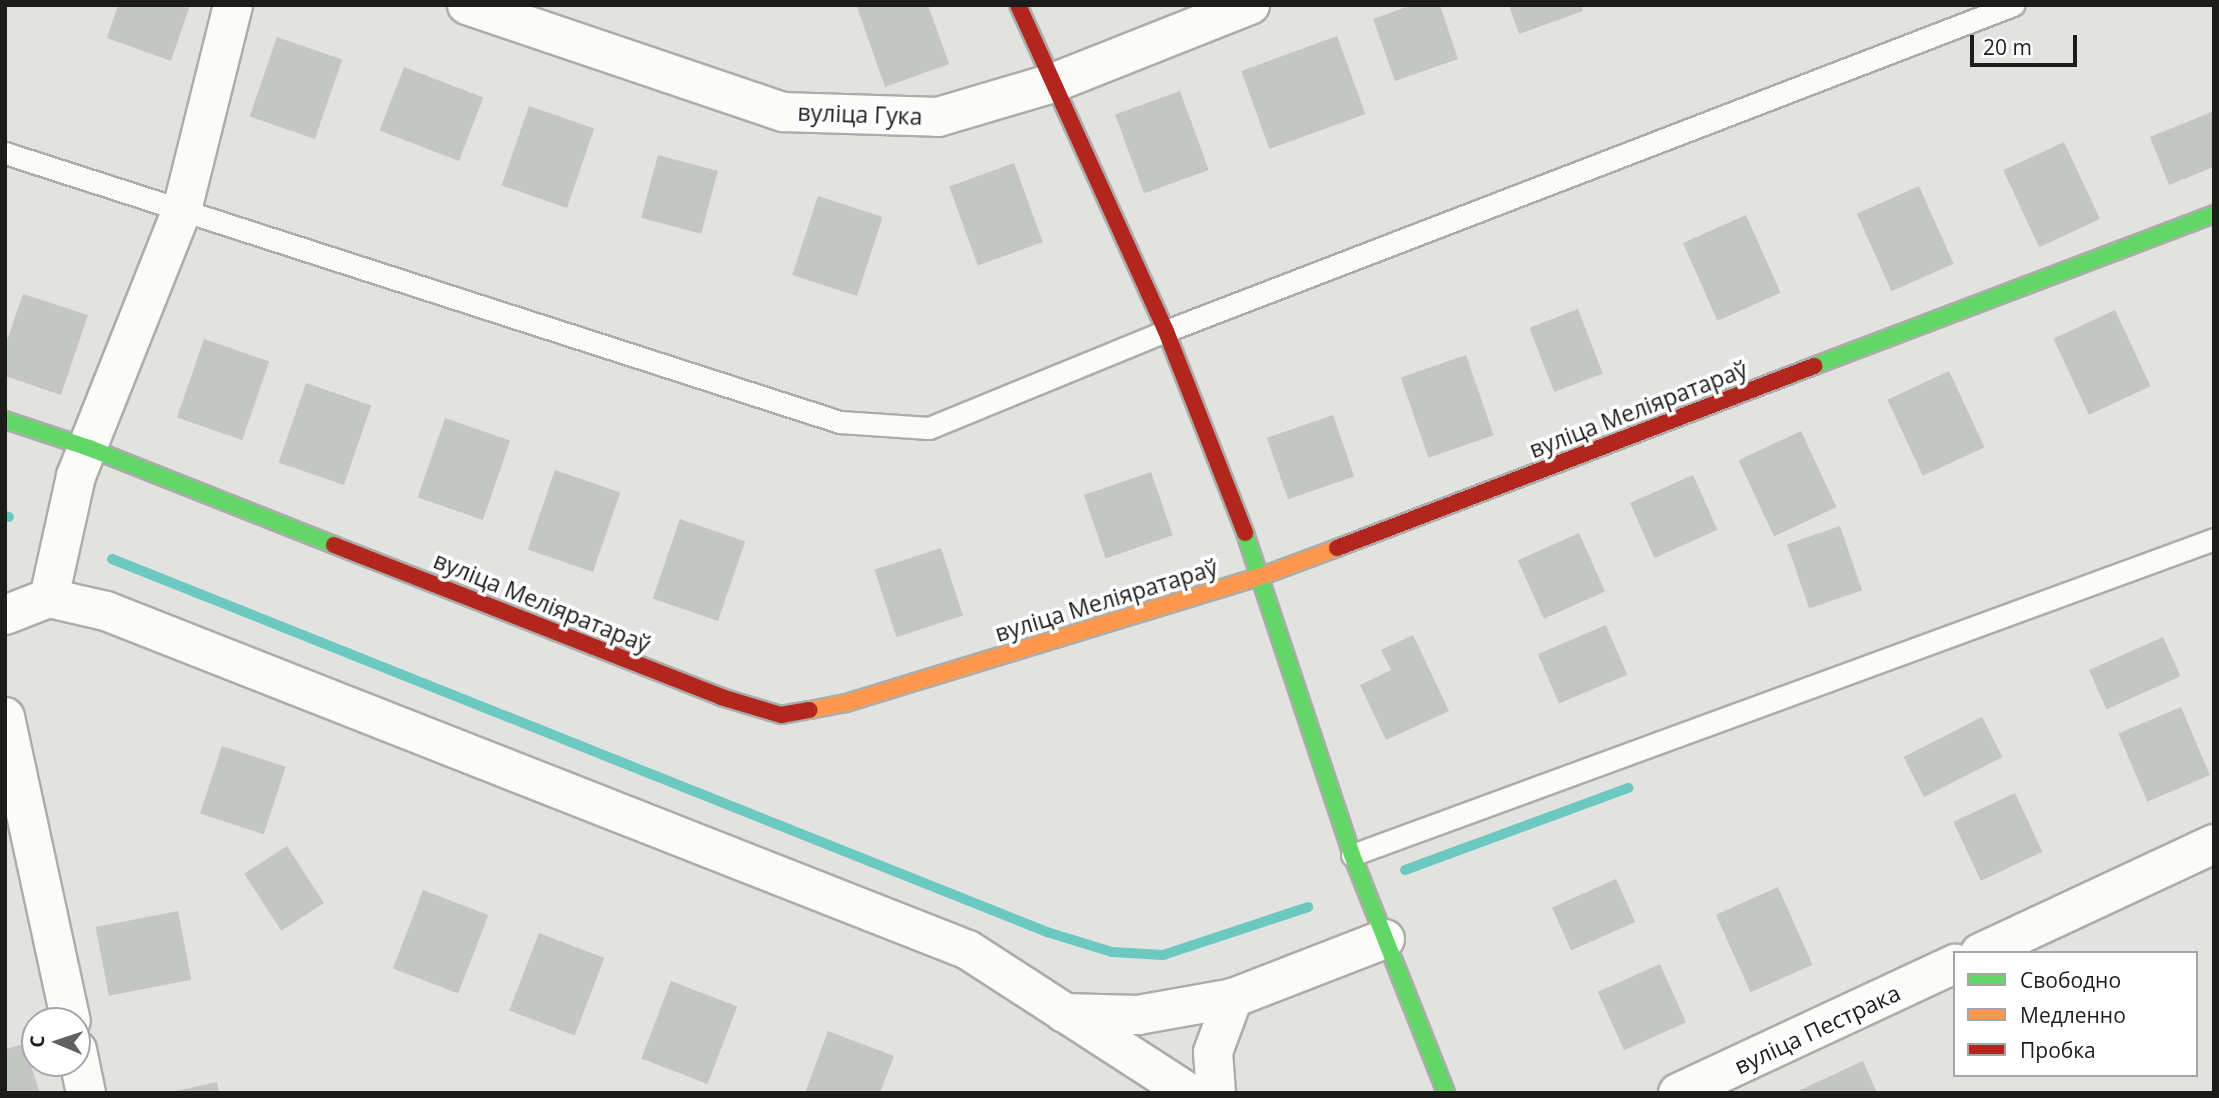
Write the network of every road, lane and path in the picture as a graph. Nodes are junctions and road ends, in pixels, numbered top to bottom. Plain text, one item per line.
1 (233, 5) edge
2 (467, 5) edge
3 (1018, 5) edge
4 (1250, 5) edge
5 (2013, 5) edge
6 (1053, 83) junction
7 (5, 153) edge
8 (181, 209) junction
9 (2214, 214) edge
10 (1166, 331) junction
11 (5, 420) edge
12 (89, 448) junction
13 (2214, 539) edge
14 (1262, 576) junction
15 (49, 598) junction
16 (5, 615) edge
17 (5, 717) edge
18 (2214, 844) edge
19 (1352, 855) junction
20 (1385, 939) junction
21 (1984, 951) edge
22 (1953, 965) edge
23 (1233, 998) junction
24 (68, 1007) edge
25 (1063, 1013) junction
26 (1189, 1093) edge
27 (1216, 1093) edge
28 (1446, 1093) edge
29 (1678, 1093) edge

1 - 8 street
2 - 6 street, вуліца Гука
3 - 6 street
4 - 6 street, вуліца Гука
5 - 10 lane
6 - 10 street
7 - 8 lane
8 - 10 lane
8 - 12 street
9 - 14 street, вуліца Меліяратараў
10 - 14 street
11 - 12 street, вуліца Меліяратараў
12 - 14 street, вуліца Меліяратараў
12 - 15 street
13 - 19 lane
14 - 19 street
15 - 16 street
15 - 25 street
17 - 24 street
18 - 21 street
19 - 20 street
20 - 23 street
20 - 28 street
22 - 29 street, вуліца Пестрака
23 - 25 street
23 - 27 street
25 - 26 street

